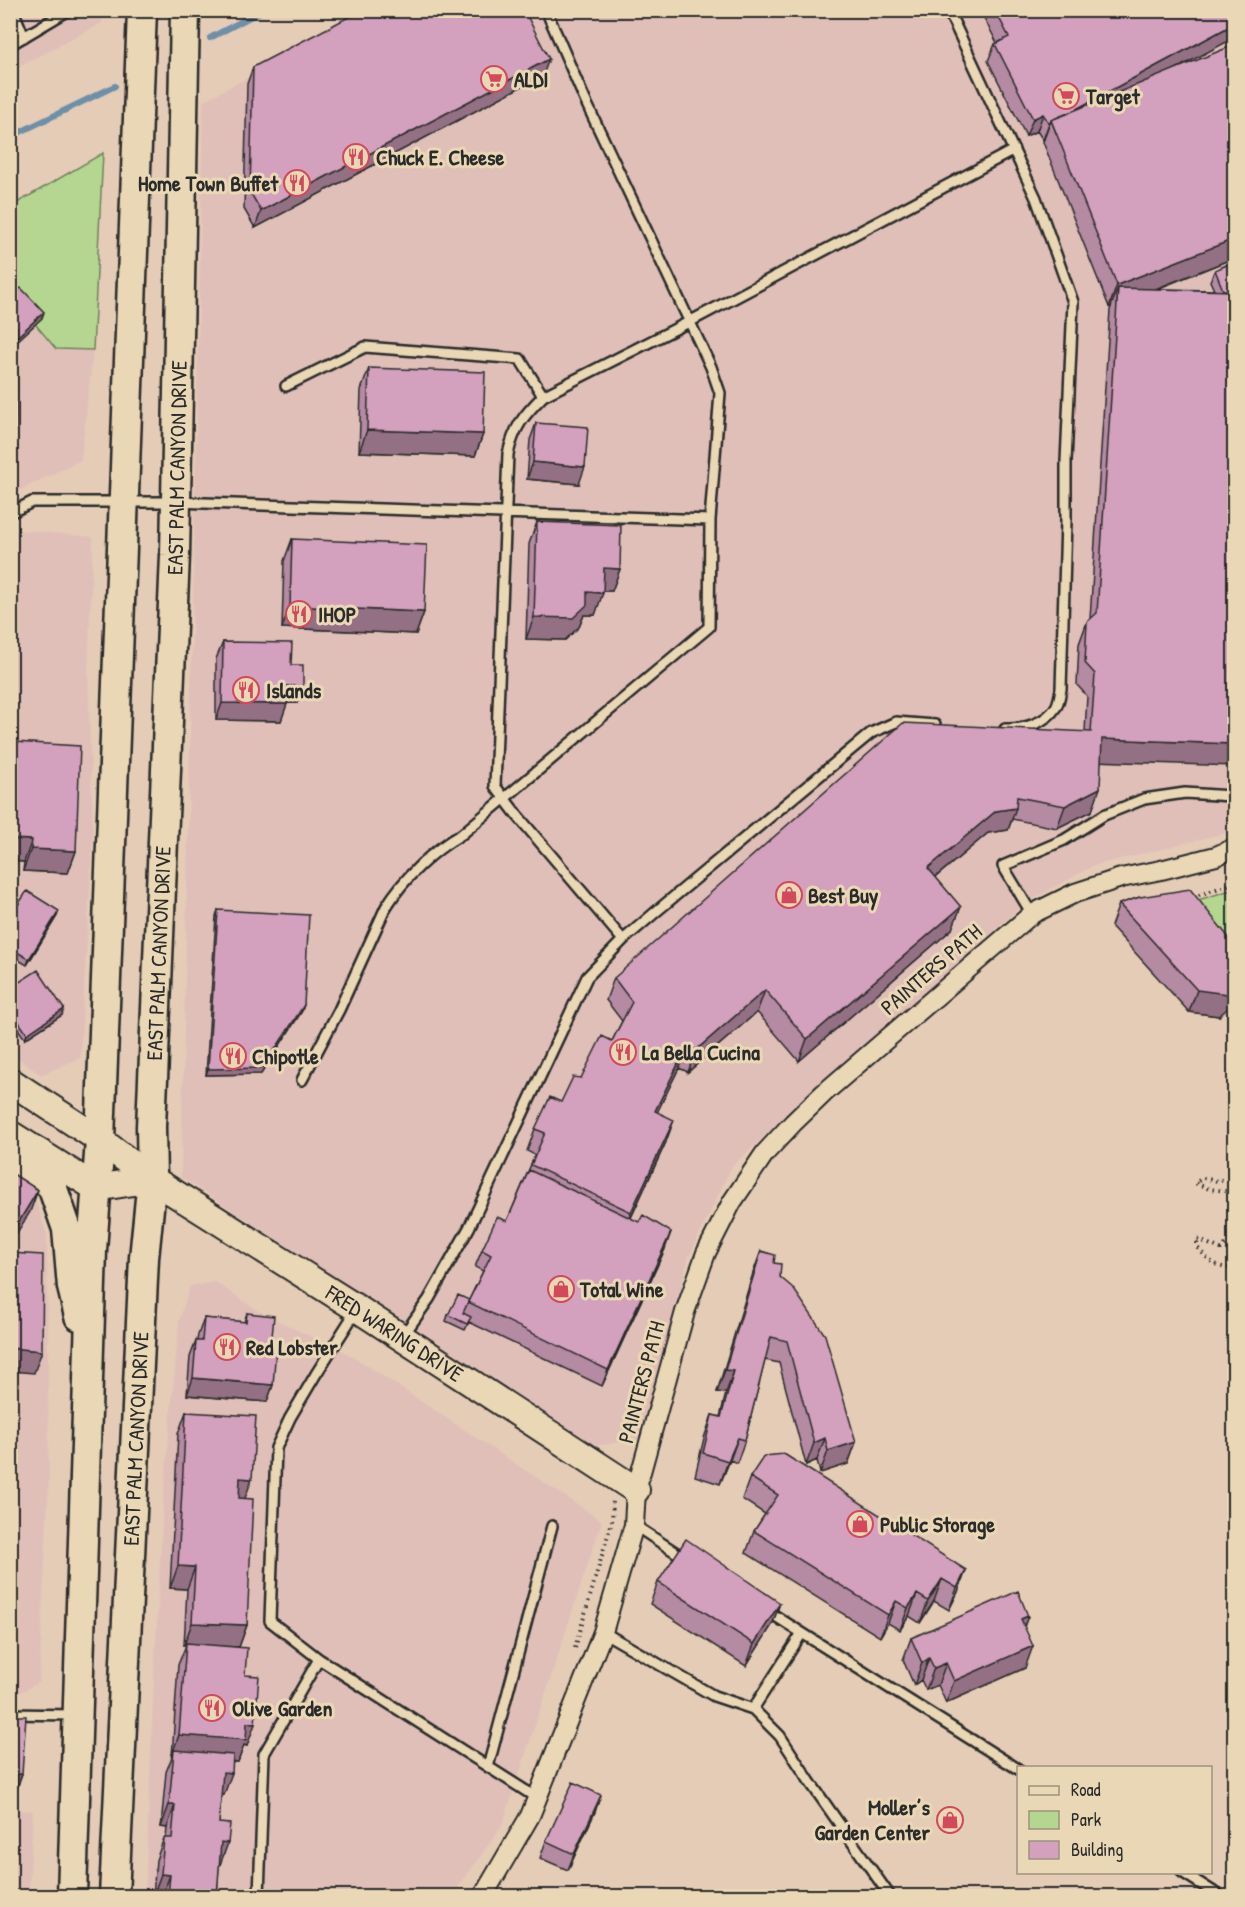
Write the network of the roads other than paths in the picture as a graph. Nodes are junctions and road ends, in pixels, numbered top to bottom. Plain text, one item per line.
1 (13, 10) edge
2 (69, 10) edge
3 (142, 10) edge
4 (185, 10) edge
5 (546, 10) edge
6 (948, 10) edge
7 (24, 37) junction
8 (10, 45) edge
9 (1014, 150) junction
10 (689, 322) junction
11 (286, 387) dead end
12 (543, 396) junction
13 (123, 501) junction
14 (175, 501) junction
15 (10, 513) edge
16 (506, 514) junction
17 (710, 520) junction
18 (942, 725) edge
19 (1000, 728) edge
20 (1234, 794) edge
21 (505, 798) junction
22 (1234, 848) edge
23 (1032, 914) junction
24 (623, 940) junction
25 (302, 1080) dead end
26 (10, 1082) edge
27 (10, 1134) edge
28 (100, 1140) junction
29 (10, 1153) edge
30 (152, 1179) junction
31 (96, 1188) junction
32 (358, 1309) junction
33 (402, 1338) junction
34 (89, 1353) junction
35 (636, 1490) junction
36 (634, 1525) junction
37 (552, 1526) dead end
38 (696, 1565) edge
39 (754, 1602) edge
40 (603, 1632) junction
41 (802, 1633) junction
42 (319, 1659) junction
43 (753, 1710) junction
44 (10, 1713) edge
45 (79, 1715) junction
46 (488, 1767) junction
47 (1017, 1768) edge
48 (537, 1798) junction
49 (1185, 1874) edge
50 (72, 1896) edge
51 (114, 1896) edge
52 (259, 1896) edge
53 (483, 1896) edge
54 (890, 1896) edge
55 (1220, 1896) edge

1 - 7 lane
2 - 7 lane
3 - 13 main road, EAST PALM CANYON DRIVE
4 - 14 main road, EAST PALM CANYON DRIVE
5 - 10 lane
6 - 9 lane
7 - 8 lane
9 - 10 lane
9 - 19 lane
10 - 12 lane
10 - 17 lane
11 - 12 lane
12 - 16 lane
13 - 14 lane
13 - 15 lane
13 - 28 main road, EAST PALM CANYON DRIVE
14 - 16 lane
14 - 30 main road, EAST PALM CANYON DRIVE
16 - 17 lane
16 - 21 lane
17 - 21 lane
18 - 24 lane
20 - 23 lane
21 - 24 lane
21 - 25 lane
22 - 23 street, PAINTERS PATH
23 - 35 street, PAINTERS PATH
24 - 33 lane
26 - 28 street, FRED WARING DRIVE
27 - 31 street
28 - 30 street, FRED WARING DRIVE
28 - 31 main road, EAST PALM CANYON DRIVE
29 - 34 main road
30 - 31 street
30 - 32 street, FRED WARING DRIVE
30 - 51 main road, EAST PALM CANYON DRIVE
31 - 34 main road, EAST PALM CANYON DRIVE
32 - 33 street, FRED WARING DRIVE
32 - 42 lane
33 - 35 street, FRED WARING DRIVE
34 - 45 main road, EAST PALM CANYON DRIVE
35 - 36 street, PAINTERS PATH
36 - 38 lane
36 - 40 street, PAINTERS PATH
37 - 46 lane
39 - 41 lane
40 - 43 lane
40 - 48 street, PAINTERS PATH
41 - 43 lane
41 - 47 lane
42 - 46 lane
42 - 52 lane
43 - 54 lane
44 - 45 lane
45 - 50 main road, EAST PALM CANYON DRIVE
46 - 48 lane
48 - 53 street, PAINTERS PATH
49 - 55 lane

